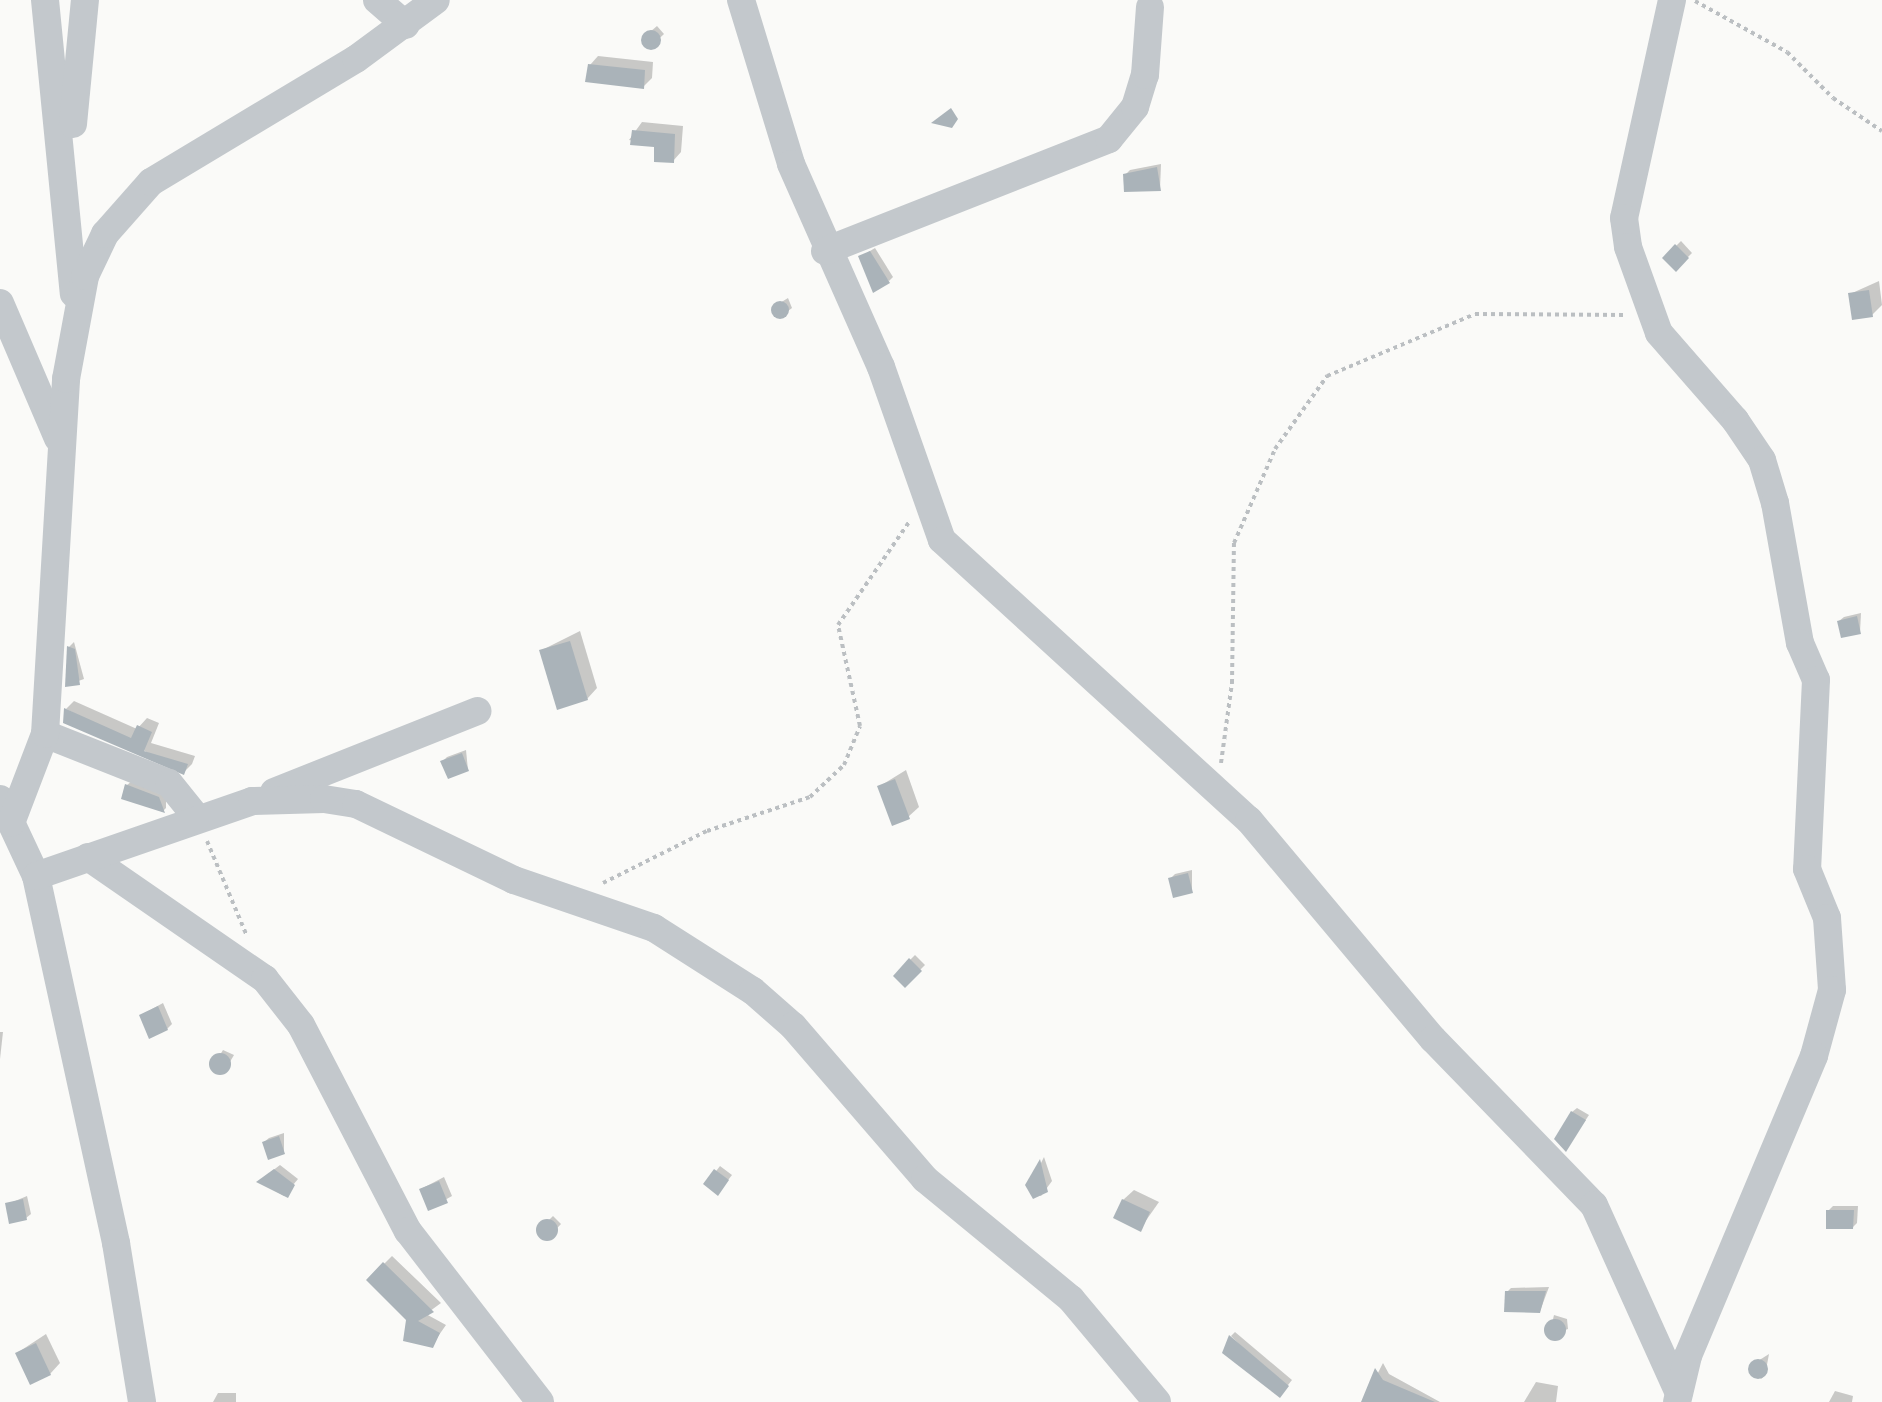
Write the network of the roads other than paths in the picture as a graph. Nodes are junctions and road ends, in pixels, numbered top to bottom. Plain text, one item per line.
1 (45, 0) edge
2 (85, 0) edge
3 (377, 0) edge
4 (436, 0) edge
5 (741, 0) edge
6 (1672, 0) edge
7 (1150, 7) dead end
8 (406, 25) junction
9 (66, 193) junction
10 (825, 251) junction
11 (0, 303) edge
12 (76, 310) junction
13 (60, 442) junction
14 (478, 711) dead end
15 (45, 734) junction
16 (252, 801) junction
17 (6, 811) edge
18 (197, 818) junction
19 (88, 857) junction
20 (36, 876) junction
21 (1678, 1397) edge
22 (1154, 1401) edge
23 (142, 1402) edge
24 (540, 1402) edge

1 - 9 street
2 - 9 street
3 - 8 street
4 - 8 street
5 - 10 street
6 - 21 street
7 - 10 street
8 - 12 street
9 - 12 street
10 - 21 street
11 - 13 street
12 - 13 street
13 - 15 street
14 - 16 street
15 - 17 street
15 - 18 street
16 - 18 street
16 - 22 street
17 - 20 street
18 - 19 street
19 - 20 street
19 - 24 street
20 - 23 street

